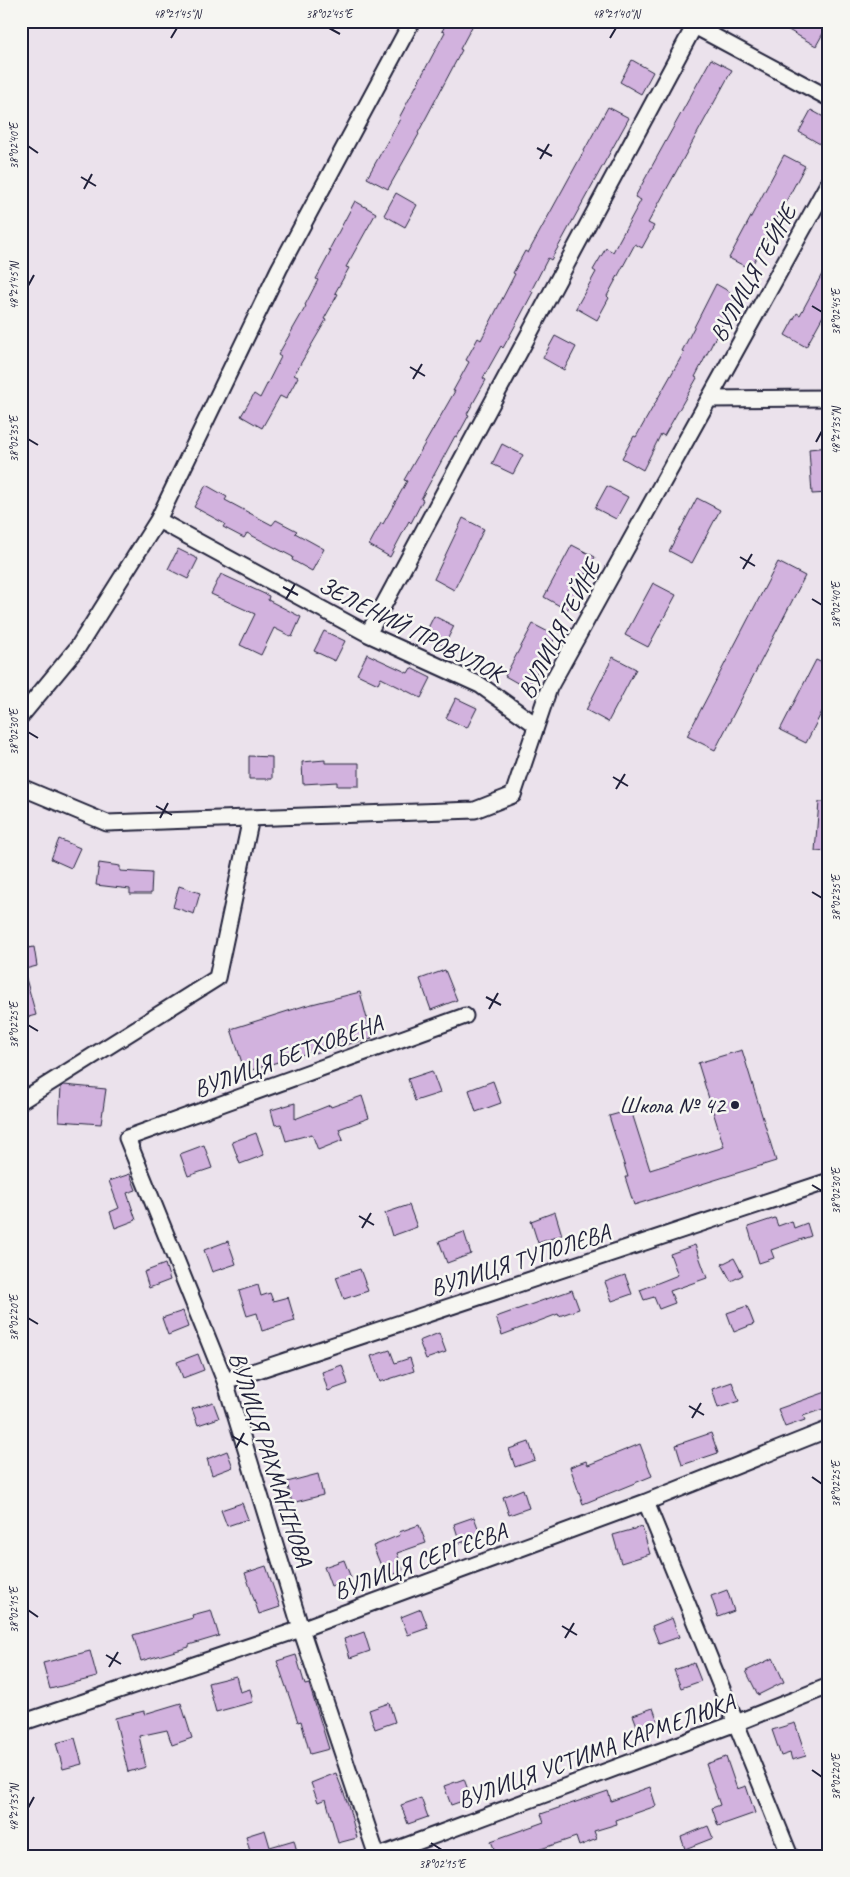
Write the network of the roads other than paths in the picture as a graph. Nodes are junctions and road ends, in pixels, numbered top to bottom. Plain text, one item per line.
1 (412, 21) edge
2 (692, 23) edge
3 (829, 98) edge
4 (829, 182) edge
5 (829, 398) edge
6 (709, 399) junction
7 (158, 520) junction
8 (368, 634) junction
9 (21, 716) edge
10 (536, 725) junction
11 (21, 787) edge
12 (251, 818) junction
13 (465, 1016) dead end
14 (21, 1101) edge
15 (127, 1138) joint
16 (829, 1181) edge
17 (225, 1381) junction
18 (829, 1429) edge
19 (646, 1502) junction
20 (301, 1629) junction
21 (829, 1686) edge
22 (736, 1722) junction
23 (21, 1723) edge
24 (378, 1856) edge
25 (790, 1856) edge

1 - 7 street
2 - 3 street
2 - 8 street
4 - 6 street, ВУЛИЦЯ ГЕЙНЕ
5 - 6 street
6 - 10 street, ВУЛИЦЯ ГЕЙНЕ
7 - 8 street, ЗЕЛЕНИЙ ПРОВУЛОК
7 - 9 street
8 - 10 street, ЗЕЛЕНИЙ ПРОВУЛОК
10 - 12 street, ВУЛИЦЯ ГЕЙНЕ
11 - 12 street, ВУЛИЦЯ ГЕЙНЕ
12 - 14 street
13 - 15 street, ВУЛИЦЯ БЕТХОВЕНА
15 - 17 street, ВУЛИЦЯ РАХМАНІНОВА
16 - 17 street, ВУЛИЦЯ ТУПОЛЄВА
17 - 20 street, ВУЛИЦЯ РАХМАНІНОВА
18 - 19 street, ВУЛИЦЯ СЕРГЄЄВА
19 - 20 street, ВУЛИЦЯ СЕРГЄЄВА
19 - 22 street
20 - 23 street, ВУЛИЦЯ СЕРГЄЄВА
20 - 24 street, ВУЛИЦЯ РАХМАНІНОВА
21 - 22 street, ВУЛИЦЯ УСТИМА КАРМЕЛЮКА
22 - 24 street, ВУЛИЦЯ УСТИМА КАРМЕЛЮКА
22 - 25 street

